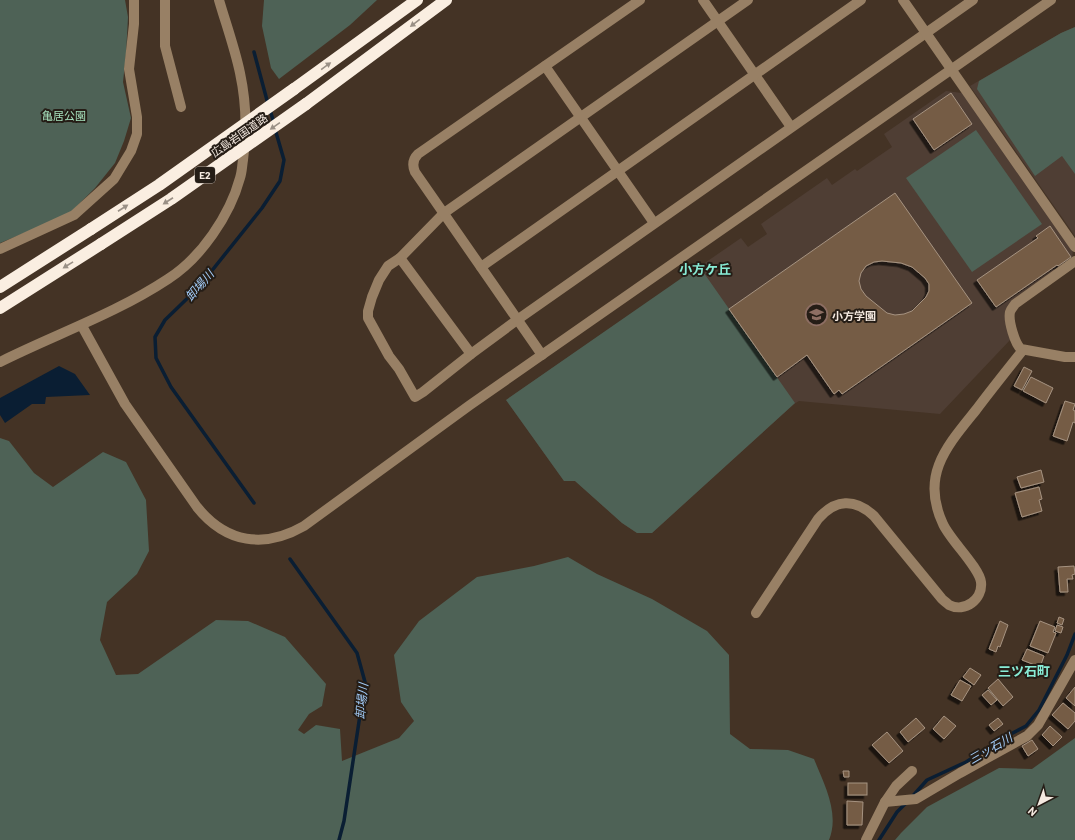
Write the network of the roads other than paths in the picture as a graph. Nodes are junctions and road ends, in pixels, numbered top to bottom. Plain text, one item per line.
1 (134, 0) edge
2 (165, 0) edge
3 (219, 0) edge
4 (417, 0) edge
5 (446, 0) edge
6 (640, 0) edge
7 (703, 0) edge
8 (748, 0) edge
9 (861, 0) edge
10 (903, 0) edge
11 (973, 0) edge
12 (1051, 0) edge
13 (718, 21) junction
14 (926, 33) junction
15 (545, 66) junction
16 (951, 69) junction
17 (754, 75) junction
18 (181, 107) dead end
19 (581, 118) junction
20 (791, 127) junction
21 (618, 171) junction
22 (444, 214) junction
23 (654, 223) junction
24 (1075, 247) edge
25 (1, 248) edge
26 (400, 258) junction
27 (1075, 261) edge
28 (481, 267) junction
29 (0, 287) edge
30 (0, 308) edge
31 (517, 320) junction
32 (82, 326) junction
33 (1023, 350) junction
34 (470, 354) junction
35 (542, 355) junction
36 (1075, 357) edge
37 (0, 362) edge
38 (756, 613) dead end
39 (1075, 660) edge
40 (912, 770) dead end
41 (888, 802) junction
42 (866, 840) edge

1 - 25 street
2 - 18 street
3 - 32 street
29 -> 4 highway, 広島岩国道路 / E2, bridge
5 -> 30 highway, 広島岩国道路 / E2, bridge
6 - 15 street
7 - 13 street
8 - 13 street
9 - 17 street
10 - 14 street
11 - 14 street
12 - 16 street
13 - 17 street
13 - 19 street
14 - 16 street
14 - 20 street
15 - 19 street
15 - 22 street
16 - 24 street
16 - 35 street
17 - 20 street
17 - 21 street
19 - 21 street
19 - 22 street
20 - 23 street
21 - 23 street
21 - 28 street
22 - 26 street
22 - 28 street
23 - 31 street
26 - 34 street
26 - 34 street
27 - 33 street
28 - 31 street
31 - 34 street
31 - 35 street
32 - 35 street
32 - 37 street
33 - 36 street
33 - 38 street
39 - 41 street
40 - 41 street
41 - 42 street

